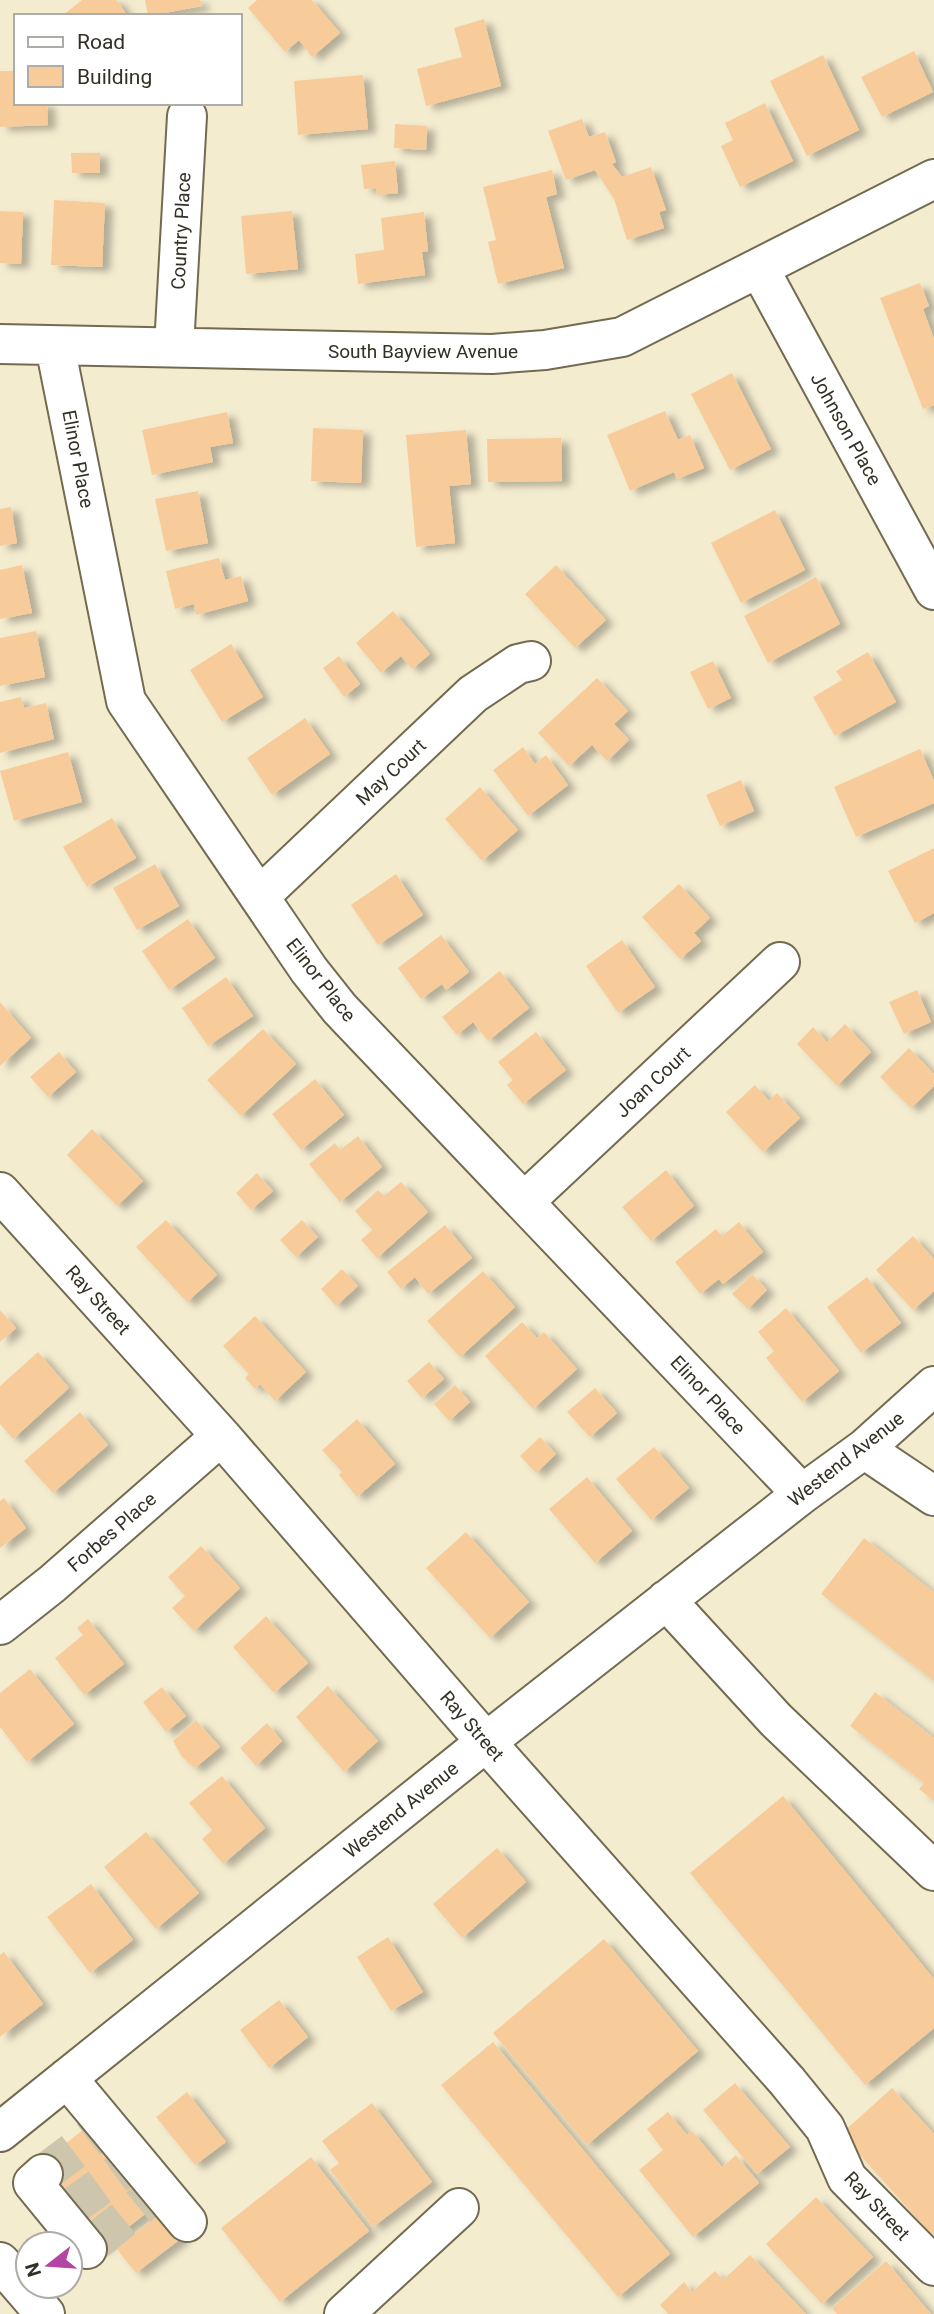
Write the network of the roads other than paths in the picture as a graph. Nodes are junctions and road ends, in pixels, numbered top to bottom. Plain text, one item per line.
1 (187, 116) dead end
2 (934, 179) edge
3 (759, 268) junction
4 (0, 344) edge
5 (55, 346) junction
6 (174, 347) junction
7 (934, 590) edge
8 (531, 661) dead end
9 (260, 896) junction
10 (780, 962) dead end
11 (0, 1192) edge
12 (525, 1201) junction
13 (934, 1386) edge
14 (221, 1436) junction
15 (864, 1449) junction
16 (802, 1494) junction
17 (934, 1496) edge
18 (666, 1600) junction
19 (0, 1625) edge
20 (486, 1742) junction
21 (934, 1871) edge
22 (67, 2078) junction
23 (0, 2132) edge
24 (43, 2174) dead end
25 (459, 2208) dead end
26 (187, 2222) dead end
27 (73, 2230) edge
28 (0, 2262) edge
29 (934, 2266) edge
30 (14, 2276) edge
31 (344, 2314) edge

1 - 6 street, Country Place
2 - 3 street, South Bayview Avenue
3 - 6 street, South Bayview Avenue
3 - 7 street, Johnson Place
4 - 5 street, South Bayview Avenue
5 - 6 street, South Bayview Avenue
5 - 9 street, Elinor Place
8 - 9 street, May Court
9 - 12 street, Elinor Place
10 - 12 street, Joan Court
11 - 14 street, Ray Street
12 - 16 street, Elinor Place
13 - 15 street, Westend Avenue
14 - 19 street, Forbes Place
14 - 20 street, Ray Street
15 - 16 street, Westend Avenue
15 - 17 street
16 - 18 street, Westend Avenue
18 - 20 street, Westend Avenue
18 - 21 street
20 - 22 street, Westend Avenue
20 - 29 street, Ray Street
22 - 23 street, Westend Avenue
22 - 26 street
24 - 27 street
25 - 31 street
28 - 30 street

